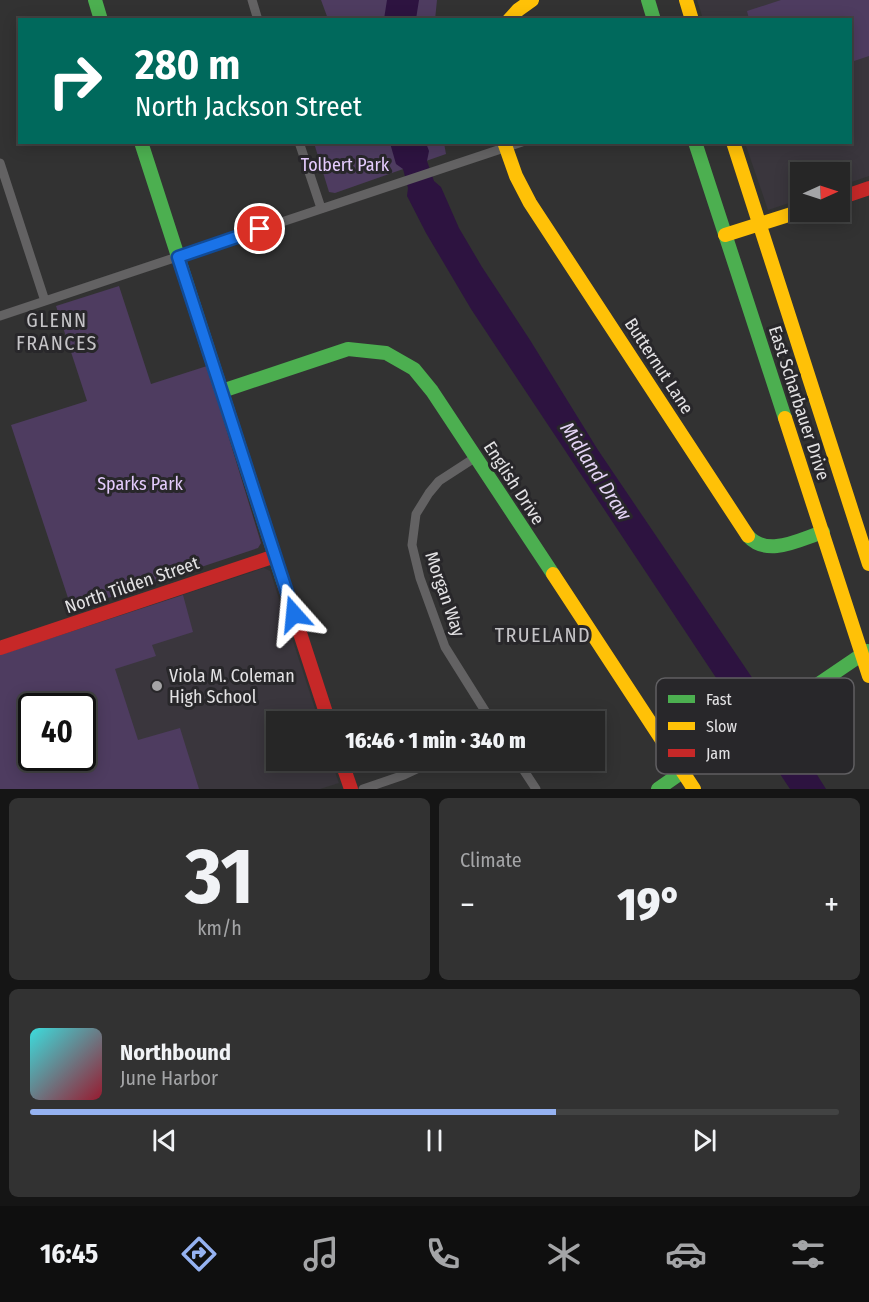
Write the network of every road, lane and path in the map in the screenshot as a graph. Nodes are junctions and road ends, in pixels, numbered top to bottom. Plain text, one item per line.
1 (95, 0) edge
2 (252, 0) edge
3 (532, 0) edge
4 (648, 0) edge
5 (686, 0) edge
6 (100, 18) edge
7 (257, 18) edge
8 (511, 18) edge
9 (653, 18) edge
10 (691, 18) edge
11 (142, 144) edge
12 (300, 144) edge
13 (696, 144) edge
14 (734, 144) edge
15 (505, 145) edge
16 (0, 164) edge
17 (869, 188) edge
18 (850, 195) edge
19 (321, 208) junction
20 (790, 215) edge
21 (760, 225) junction
22 (725, 235) junction
23 (178, 257) junction
24 (45, 301) junction
25 (0, 316) edge
26 (222, 391) junction
27 (476, 457) junction
28 (823, 532) junction
29 (275, 556) junction
30 (869, 564) edge
31 (0, 648) edge
32 (866, 652) edge
33 (869, 676) edge
34 (827, 678) edge
35 (325, 711) edge
36 (485, 711) edge
37 (656, 730) edge
38 (345, 771) edge
39 (413, 771) edge
40 (524, 771) edge
41 (681, 774) edge
42 (685, 774) edge
43 (351, 789) edge
44 (363, 789) edge
45 (536, 789) edge
46 (658, 789) edge
47 (694, 789) edge

1 - 6 street
2 - 7 street
3 - 8 street
4 - 9 street
5 - 10 street
11 - 23 street
12 - 19 street
13 - 22 street, East Scharbauer Drive
14 - 21 street, East Scharbauer Drive
15 - 19 street
15 - 28 street, Butternut Lane
16 - 24 street
17 - 18 street
19 - 23 street
20 - 21 street
21 - 22 street
21 - 30 street, East Scharbauer Drive
22 - 28 street, East Scharbauer Drive
23 - 24 street
23 - 26 street
24 - 25 street
26 - 27 street, English Drive
26 - 29 street
27 - 36 street, Morgan Way
27 - 37 street, English Drive
28 - 32 street, East Scharbauer Drive
29 - 31 street, North Tilden Street
29 - 35 street
32 - 33 street, East Scharbauer Drive
32 - 34 street
38 - 43 street
39 - 44 street
40 - 45 street
41 - 46 street
42 - 47 street, English Drive

